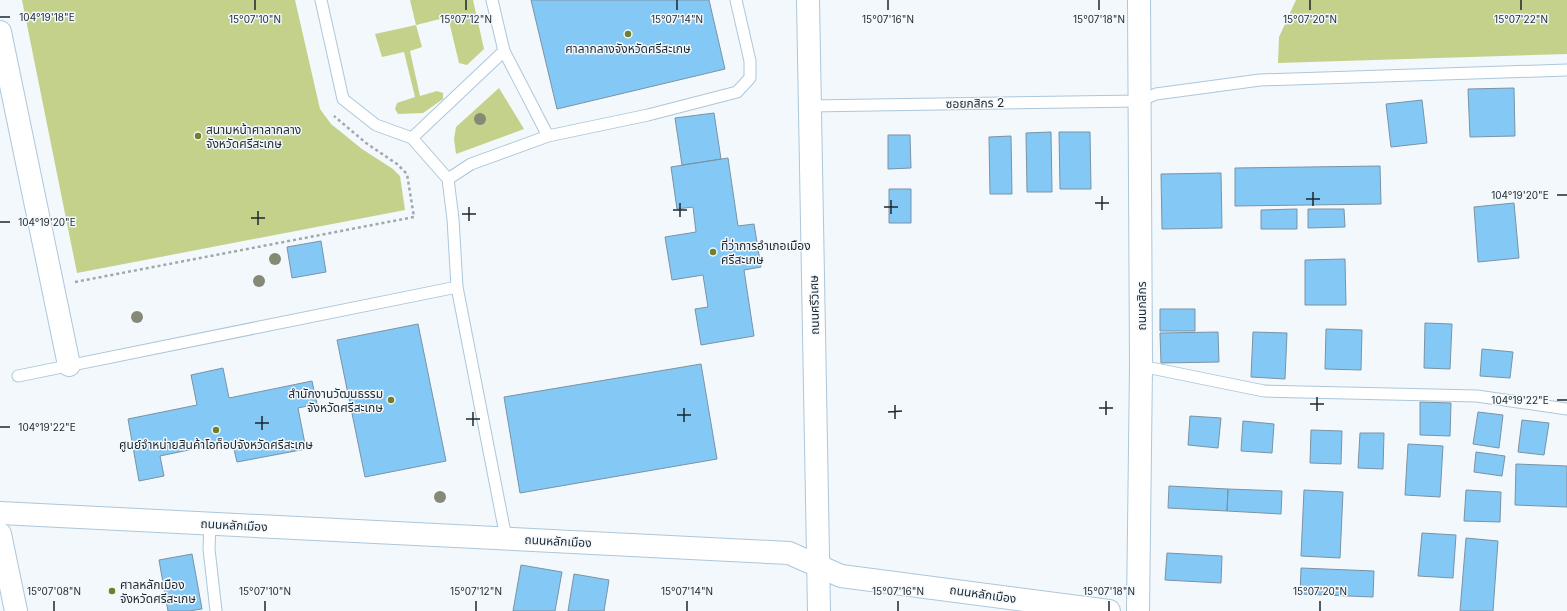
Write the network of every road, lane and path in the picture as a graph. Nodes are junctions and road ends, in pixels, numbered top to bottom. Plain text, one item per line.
1 (321, 0) edge
2 (492, 0) edge
3 (736, 0) edge
4 (808, 0) edge
5 (1139, 0) edge
6 (0, 35) edge
7 (504, 51) junction
8 (1567, 70) edge
9 (1139, 101) junction
10 (810, 106) junction
11 (332, 113) dead end
12 (548, 136) junction
13 (412, 138) junction
14 (448, 179) junction
15 (75, 282) dead end
16 (457, 287) junction
17 (69, 365) junction
18 (1141, 366) junction
19 (18, 376) dead end
20 (1567, 410) edge
21 (0, 513) edge
22 (210, 523) junction
23 (0, 534) edge
24 (506, 538) junction
25 (818, 564) junction
26 (16, 611) edge
27 (216, 611) edge
28 (819, 611) edge
29 (1109, 611) edge
30 (1138, 611) edge

1 - 13 lane
2 - 7 lane
3 - 12 lane
4 - 10 street, ถนนศรีวิเศษ
5 - 9 street, ถนนกสิกร
6 - 17 street
7 - 12 lane
7 - 13 lane
8 - 9 lane
9 - 10 lane, ซอยกสิกร 2
9 - 18 street, ถนนกสิกร
10 - 25 street, ถนนศรีวิเศษ
11 - 15 path
12 - 14 lane
13 - 14 lane
14 - 16 lane
16 - 17 lane
16 - 24 lane
17 - 19 lane
18 - 20 lane
18 - 30 street, ถนนกสิกร
21 - 22 street, ถนนหลักเมือง
22 - 24 street, ถนนหลักเมือง
22 - 27 lane
23 - 26 street
24 - 25 street, ถนนหลักเมือง
25 - 28 street, ถนนศรีวิเศษ
25 - 29 street, ถนนหลักเมือง

